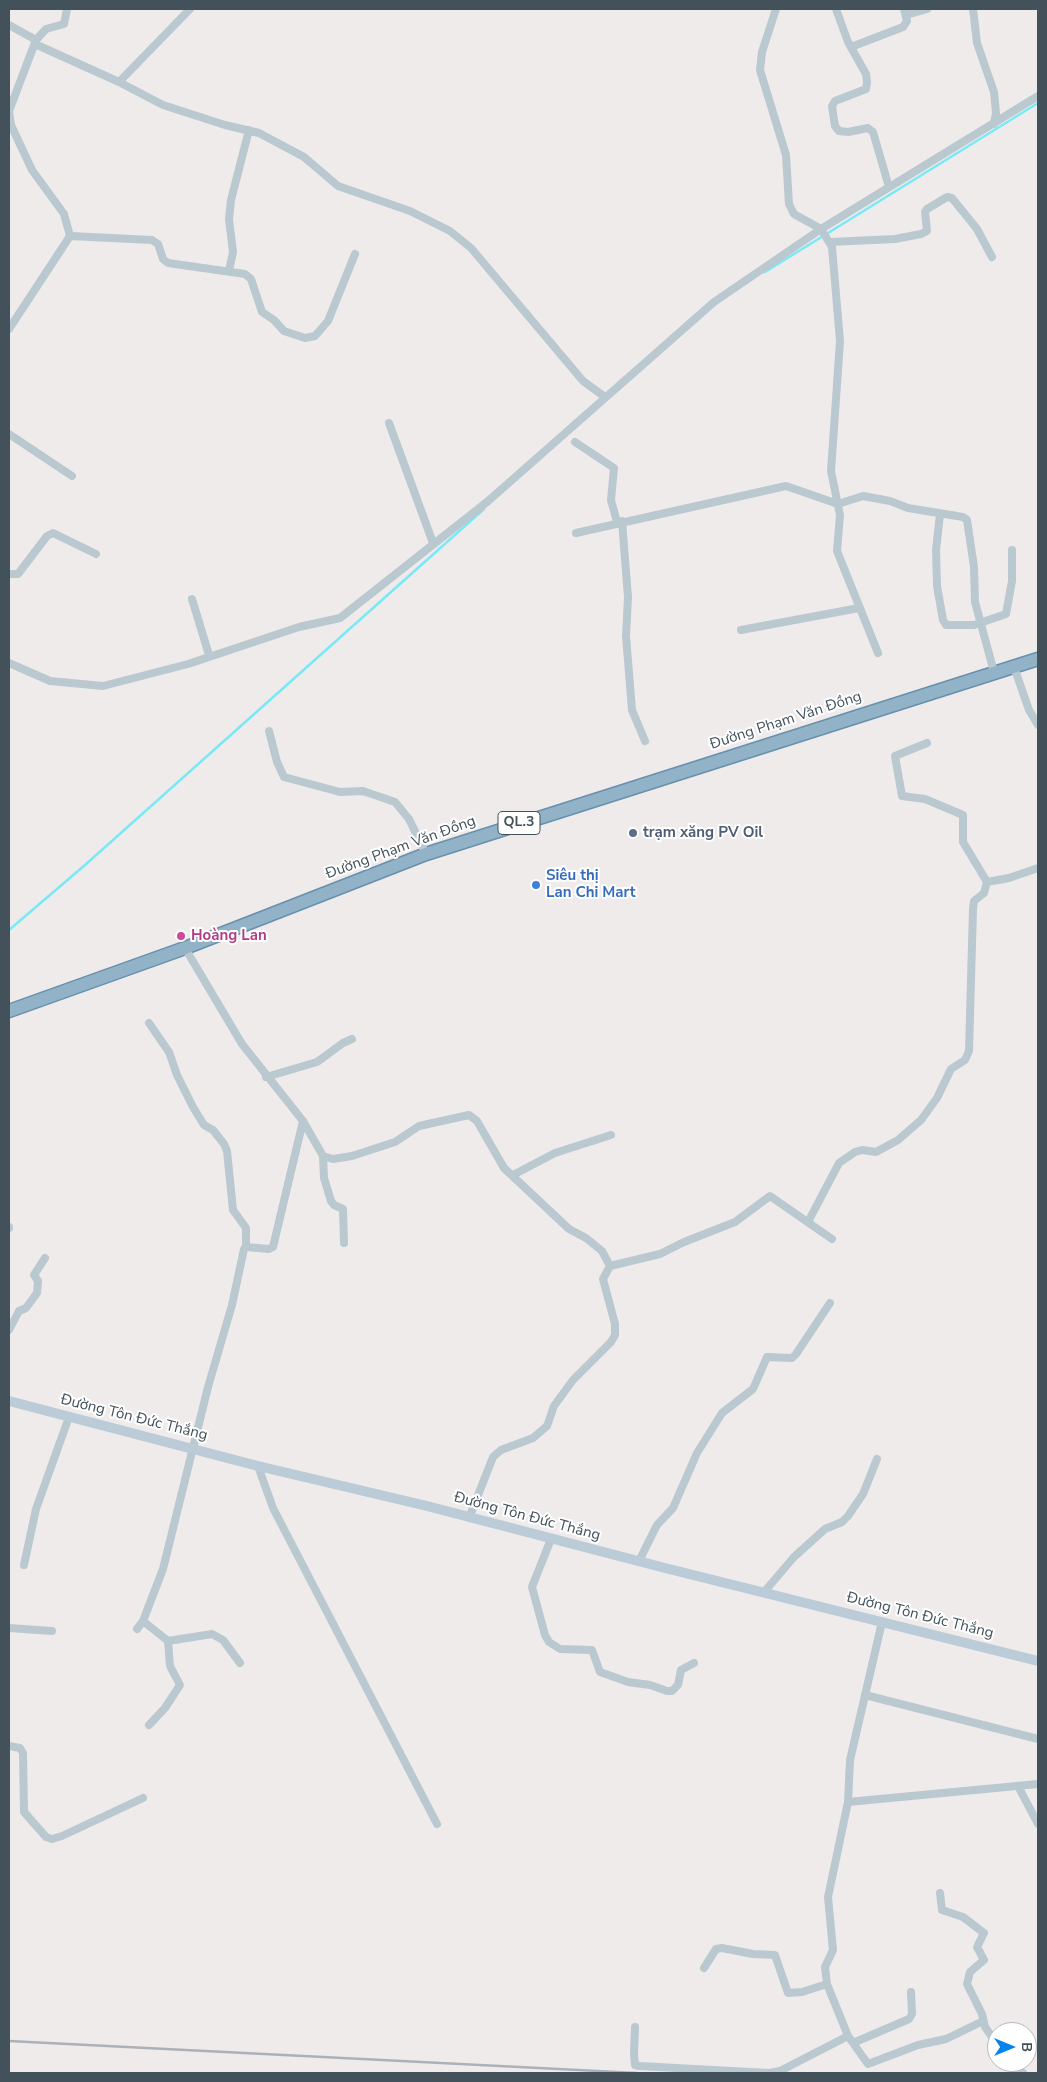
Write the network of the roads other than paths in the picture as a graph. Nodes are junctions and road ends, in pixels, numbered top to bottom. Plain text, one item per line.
1 (67, 9) edge
2 (190, 9) edge
3 (776, 9) edge
4 (836, 9) edge
5 (927, 9) edge
6 (974, 9) edge
7 (905, 12) edge
8 (9, 25) edge
9 (35, 42) junction
10 (851, 47) junction
11 (119, 82) junction
12 (1038, 96) edge
13 (994, 124) junction
14 (249, 130) junction
15 (889, 188) junction
16 (826, 235) junction
17 (70, 236) junction
18 (355, 254) dead end
19 (992, 256) dead end
20 (229, 271) junction
21 (9, 329) edge
22 (605, 397) junction
23 (389, 423) dead end
24 (9, 434) edge
25 (575, 442) dead end
26 (72, 476) dead end
27 (838, 504) junction
28 (940, 514) junction
29 (620, 522) junction
30 (576, 533) dead end
31 (433, 544) junction
32 (1012, 550) dead end
33 (96, 554) dead end
34 (9, 574) edge
35 (192, 599) dead end
36 (859, 608) junction
37 (981, 622) junction
38 (741, 630) dead end
39 (878, 653) dead end
40 (209, 655) junction
41 (1038, 659) edge
42 (9, 663) edge
43 (1014, 667) junction
44 (994, 672) junction
45 (1038, 725) edge
46 (269, 731) dead end
47 (644, 741) dead end
48 (927, 743) dead end
49 (426, 854) junction
50 (1038, 868) edge
51 (987, 882) junction
52 (185, 948) junction
53 (9, 1011) edge
54 (150, 1023) dead end
55 (352, 1039) dead end
56 (266, 1077) junction
57 (303, 1121) junction
58 (611, 1134) dead end
59 (323, 1156) junction
60 (513, 1175) junction
61 (808, 1222) junction
62 (832, 1239) dead end
63 (344, 1243) dead end
64 (246, 1247) junction
65 (45, 1258) dead end
66 (610, 1266) junction
67 (830, 1303) dead end
68 (9, 1330) edge
69 (9, 1401) edge
70 (69, 1417) junction
71 (193, 1448) junction
72 (877, 1459) dead end
73 (258, 1466) junction
74 (469, 1518) junction
75 (550, 1539) junction
76 (639, 1562) junction
77 (24, 1565) dead end
78 (765, 1591) junction
79 (143, 1621) junction
80 (882, 1622) junction
81 (9, 1628) edge
82 (137, 1629) dead end
83 (52, 1631) dead end
84 (168, 1641) junction
85 (1038, 1661) edge
86 (240, 1662) dead end
87 (694, 1663) dead end
88 (866, 1696) junction
89 (149, 1725) dead end
90 (1038, 1739) edge
91 (9, 1746) edge
92 (1038, 1784) edge
93 (1018, 1786) junction
94 (143, 1798) dead end
95 (848, 1802) junction
96 (437, 1824) dead end
97 (1038, 1824) edge
98 (940, 1893) dead end
99 (704, 1968) dead end
100 (827, 1984) junction
101 (911, 1992) dead end
102 (983, 2021) junction
103 (636, 2027) dead end
104 (987, 2028) edge
105 (848, 2036) junction
106 (853, 2043) junction
107 (722, 2072) edge

1 - 9 street
2 - 11 street
3 - 16 street
4 - 10 street
5 - 7 street
6 - 13 street
7 - 10 street
8 - 9 street
9 - 11 street
9 - 17 street
10 - 15 street
11 - 14 street
12 - 13 street
13 - 15 street
14 - 20 street
14 - 22 street
15 - 16 street
16 - 19 street
16 - 22 street
16 - 27 street
17 - 20 street
17 - 21 street
18 - 20 street
22 - 31 street
23 - 31 street
24 - 26 street
25 - 29 street
27 - 28 street
27 - 29 street
27 - 36 street
28 - 37 street
28 - 37 street
29 - 30 street
29 - 47 street
31 - 40 street
32 - 37 street
33 - 34 street
35 - 40 street
36 - 38 street
36 - 39 street
37 - 44 street
40 - 42 street
41 - 43 highway, Đường Phạm Văn Đồng / QL.3
43 - 44 highway, Đường Phạm Văn Đồng / QL.3
43 - 45 street
44 - 49 highway, Đường Phạm Văn Đồng / QL.3
46 - 49 street
48 - 51 street
49 - 52 highway, Đường Phạm Văn Đồng / QL.3
50 - 51 street
51 - 61 street
52 - 53 highway, Đường Phạm Văn Đồng / QL.3
52 - 56 street
54 - 64 street
55 - 56 street
56 - 57 street
57 - 59 street
57 - 64 street
58 - 60 street
59 - 60 street
59 - 63 street
60 - 66 street
61 - 62 street
61 - 66 street
64 - 71 street
65 - 68 street
66 - 74 street
67 - 76 street
69 - 70 main road, Đường Tôn Đức Thắng
70 - 71 main road, Đường Tôn Đức Thắng
70 - 77 street
71 - 73 main road, Đường Tôn Đức Thắng
71 - 79 street
72 - 78 street
73 - 74 main road, Đường Tôn Đức Thắng
73 - 96 street
74 - 75 main road, Đường Tôn Đức Thắng
75 - 76 main road, Đường Tôn Đức Thắng
75 - 87 street
76 - 78 main road, Đường Tôn Đức Thắng
78 - 80 main road, Đường Tôn Đức Thắng
79 - 82 street
79 - 84 street
80 - 85 main road, Đường Tôn Đức Thắng
80 - 88 street
81 - 83 street
84 - 86 street
84 - 89 street
88 - 90 street
88 - 95 street
91 - 94 street
92 - 93 street
93 - 95 street
93 - 97 street
95 - 100 street
98 - 102 street
99 - 100 street
100 - 105 street
101 - 106 street
102 - 104 street
102 - 106 street
103 - 107 street
105 - 106 street
105 - 107 street

